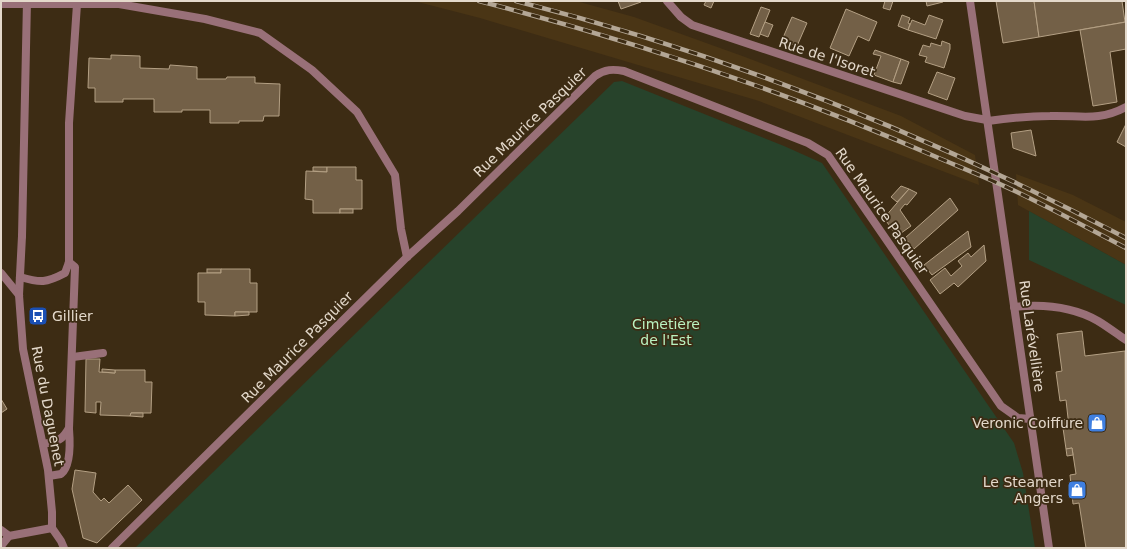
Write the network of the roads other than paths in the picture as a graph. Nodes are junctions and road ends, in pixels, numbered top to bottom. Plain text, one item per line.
1 (26, 1) edge
2 (668, 1) edge
3 (970, 1) edge
4 (5, 4) edge
5 (77, 4) junction
6 (1126, 107) edge
7 (988, 123) junction
8 (407, 257) junction
9 (69, 262) junction
10 (1, 274) edge
11 (20, 277) junction
12 (19, 295) junction
13 (1014, 307) junction
14 (1126, 340) edge
15 (103, 353) dead end
16 (73, 357) junction
17 (1031, 419) junction
18 (69, 428) junction
19 (43, 444) junction
20 (49, 476) junction
21 (52, 528) junction
22 (1, 530) edge
23 (9, 536) junction
24 (1, 546) edge
25 (64, 548) edge
26 (112, 548) edge
27 (1049, 548) edge

1 - 11 street, Rue du Daguenet, bridge
2 - 7 street, Rue de l'Isoret
3 - 7 street, Rue Larévellière
4 - 5 street
5 - 8 street
5 - 9 street
6 - 7 street, Rue de l'Isoret
7 - 13 street, Rue Larévellière
8 - 17 street, Rue Maurice Pasquier
8 - 26 street, Rue Maurice Pasquier
9 - 11 street
9 - 16 street
10 - 12 street
11 - 12 street, Rue du Daguenet
12 - 19 street, Rue du Daguenet
13 - 14 street
13 - 17 street, Rue Larévellière
15 - 16 street
16 - 18 street
17 - 27 street, Rue Larévellière
18 - 19 street
18 - 20 street
19 - 20 street, Rue du Daguenet
20 - 21 street, Rue du Daguenet
21 - 23 street
21 - 25 street
22 - 23 street
23 - 24 street

